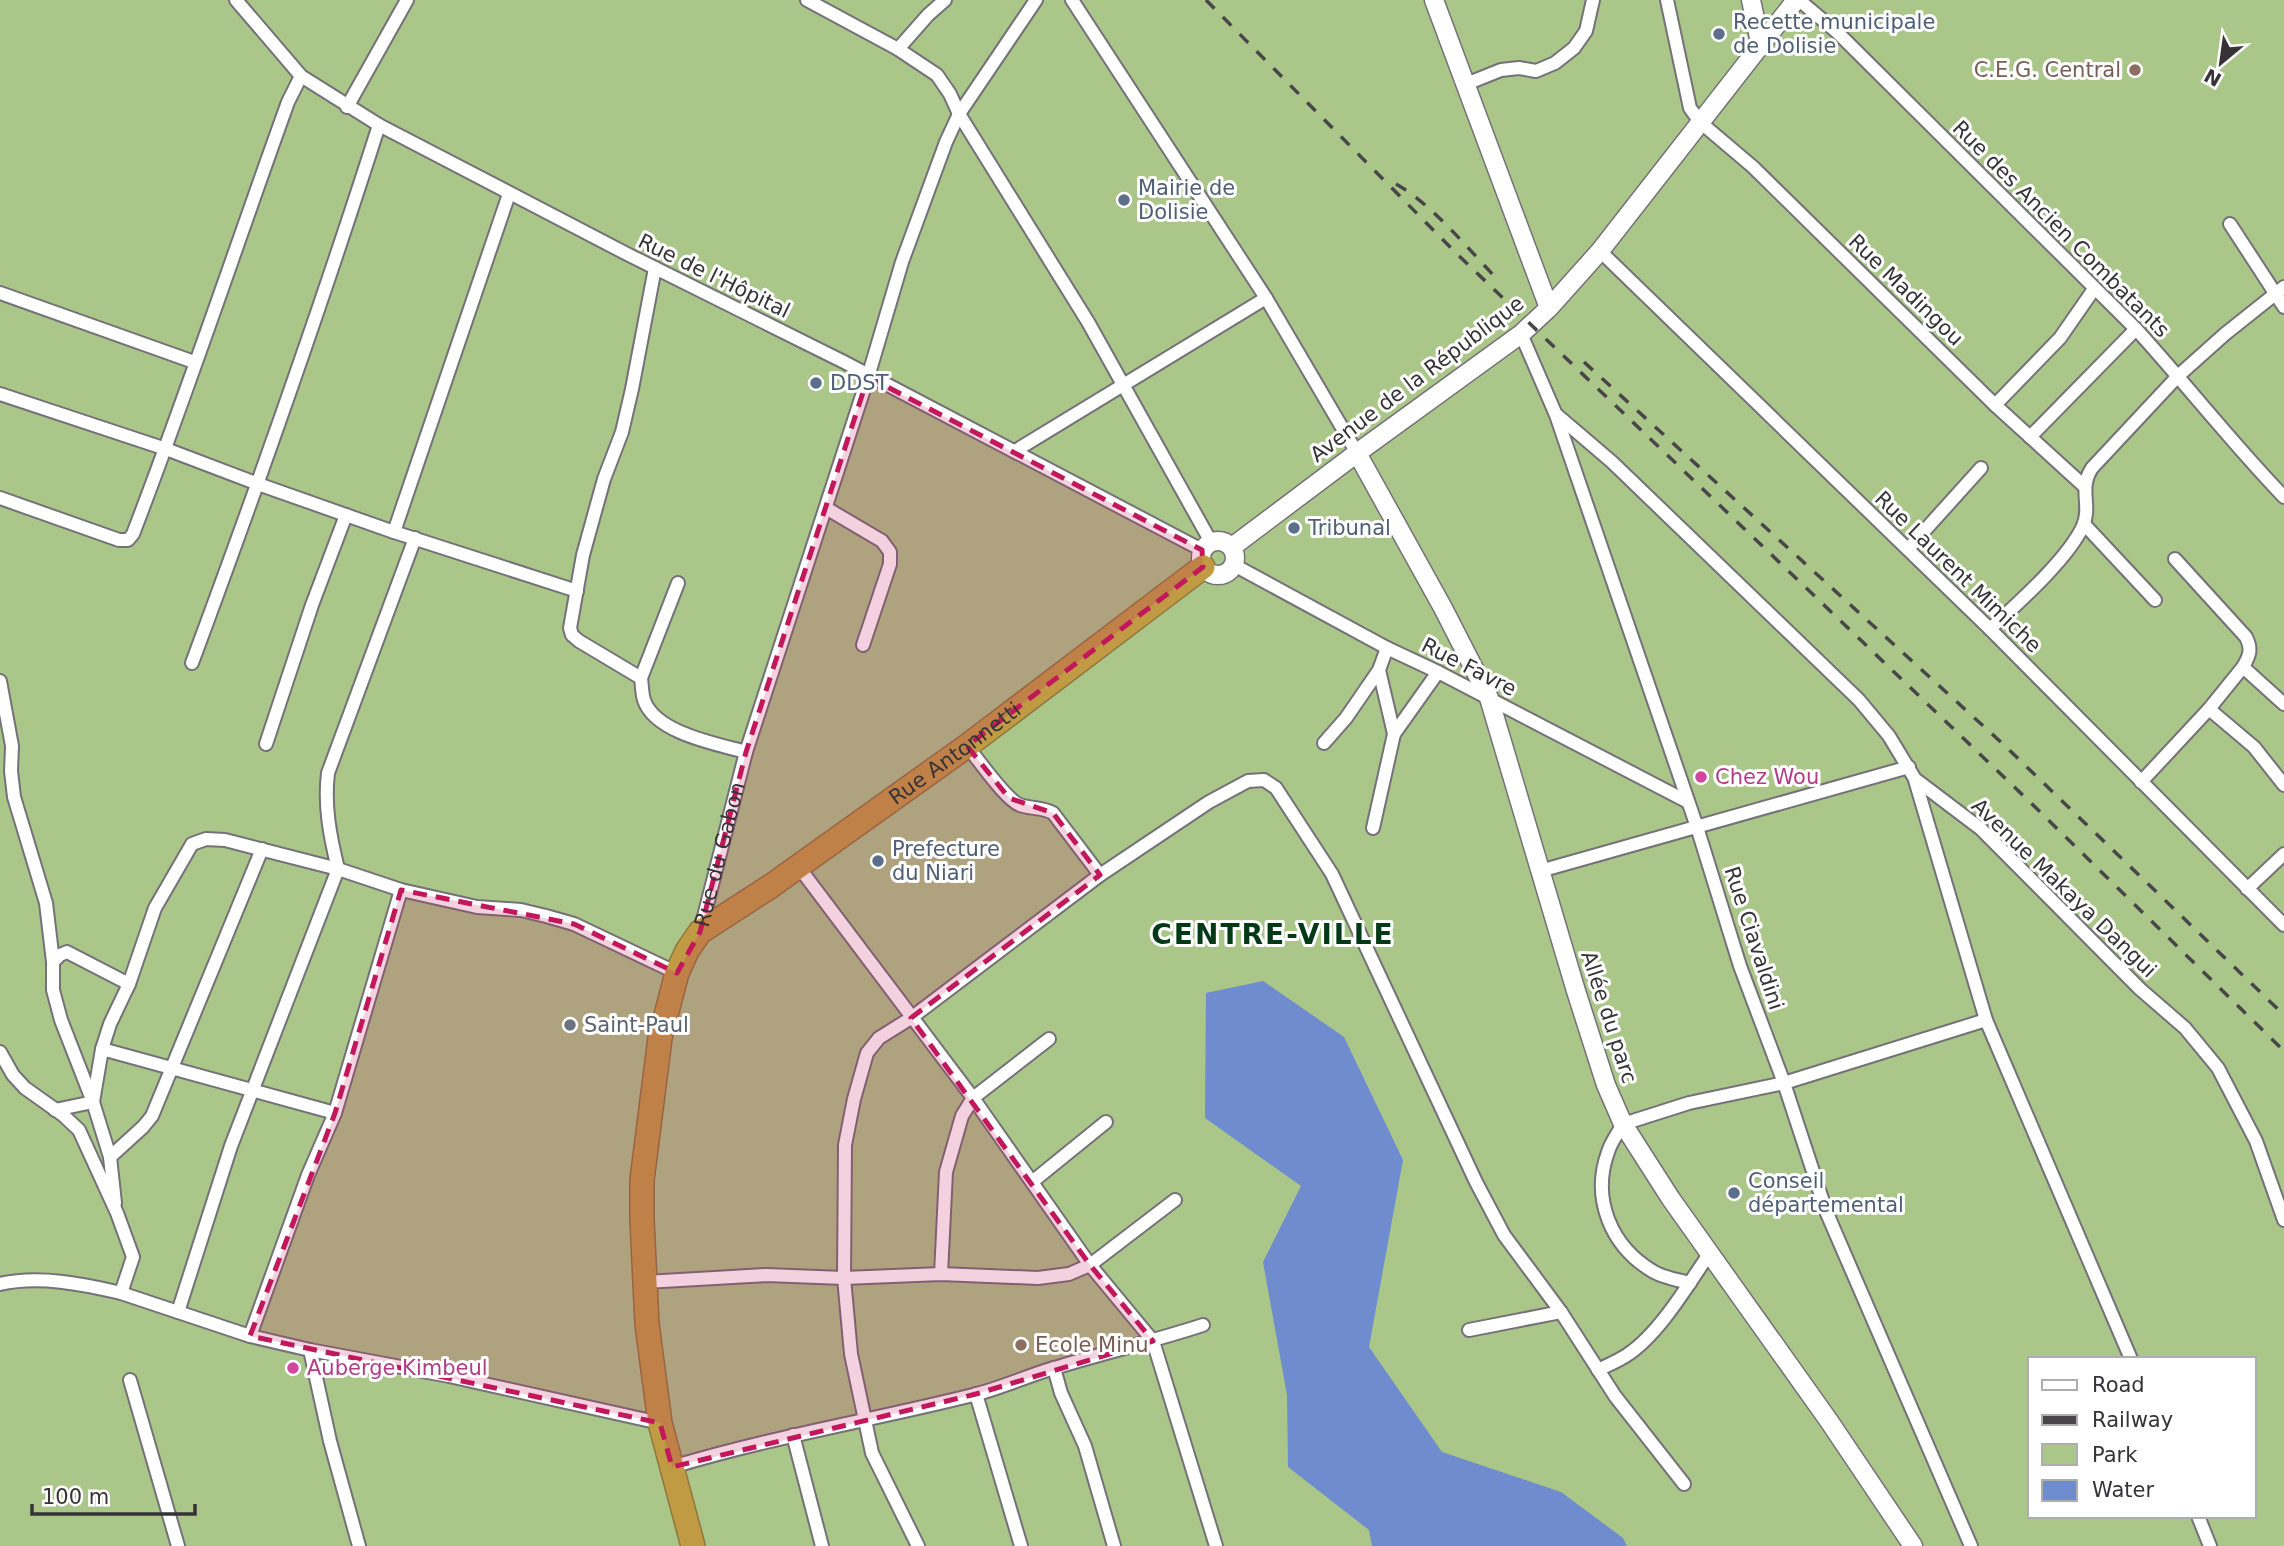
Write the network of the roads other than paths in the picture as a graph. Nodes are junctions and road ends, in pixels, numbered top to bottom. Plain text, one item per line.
1 (236, 0) edge
2 (407, 0) edge
3 (807, 0) edge
4 (945, 0) edge
5 (1036, 0) edge
6 (1072, 0) edge
7 (1434, 0) edge
8 (1592, 0) edge
9 (1667, 0) edge
10 (1751, 0) edge
11 (1798, 0) edge
12 (1760, 47) junction
13 (898, 49) junction
14 (301, 76) junction
15 (1466, 84) junction
16 (347, 107) junction
17 (959, 114) junction
18 (1700, 122) junction
19 (379, 125) junction
20 (509, 194) junction
21 (2230, 224) dead end
22 (1600, 251) junction
23 (654, 268) junction
24 (2094, 289) junction
25 (2279, 290) edge
26 (0, 293) edge
27 (1266, 298) junction
28 (2284, 307) edge
29 (1549, 308) junction
30 (2136, 329) junction
31 (1521, 334) junction
32 (194, 362) junction
33 (2178, 376) junction
34 (868, 377) junction
35 (1124, 386) junction
36 (0, 394) edge
37 (1995, 405) junction
38 (1556, 415) junction
39 (2030, 437) junction
40 (166, 449) junction
41 (1015, 451) junction
42 (1357, 453) junction
43 (1981, 468) dead end
44 (258, 484) junction
45 (2084, 486) junction
46 (2284, 497) edge
47 (0, 498) edge
48 (826, 508) junction
49 (346, 515) junction
50 (2084, 523) junction
51 (394, 532) junction
52 (415, 538) junction
53 (1908, 549) junction
54 (1205, 553) junction
55 (1233, 556) junction
56 (2175, 559) dead end
57 (678, 583) dead end
58 (577, 591) junction
59 (2155, 600) dead end
60 (1990, 629) junction
61 (863, 645) dead end
62 (1387, 648) junction
63 (191, 663) dead end
64 (2243, 667) junction
65 (1379, 670) junction
66 (1438, 672) junction
67 (641, 678) junction
68 (0, 681) edge
69 (1489, 698) junction
70 (2284, 704) edge
71 (2209, 709) junction
72 (1394, 734) junction
73 (1324, 743) dead end
74 (266, 744) dead end
75 (967, 746) junction
76 (746, 752) junction
77 (1912, 773) junction
78 (2141, 782) junction
79 (2284, 785) edge
80 (1688, 802) junction
81 (1697, 827) junction
82 (1373, 828) dead end
83 (262, 849) junction
84 (2284, 854) edge
85 (797, 866) junction
86 (338, 869) junction
87 (1539, 872) junction
88 (1100, 876) junction
89 (2247, 889) junction
90 (401, 890) junction
91 (2284, 925) edge
92 (699, 932) junction
93 (53, 962) junction
94 (677, 973) junction
95 (129, 984) junction
96 (911, 1018) junction
97 (1986, 1020) junction
98 (1049, 1040) dead end
99 (103, 1049) junction
100 (0, 1052) edge
101 (172, 1069) junction
102 (1784, 1083) junction
103 (253, 1092) junction
104 (973, 1098) junction
105 (93, 1102) junction
106 (55, 1110) junction
107 (335, 1113) junction
108 (1106, 1122) dead end
109 (1623, 1124) junction
110 (110, 1157) junction
111 (1032, 1182) junction
112 (1175, 1200) dead end
113 (117, 1213) junction
114 (2284, 1220) edge
115 (1709, 1254) junction
116 (1090, 1265) junction
117 (941, 1274) junction
118 (844, 1278) junction
119 (645, 1282) junction
120 (1690, 1283) junction
121 (0, 1284) edge
122 (121, 1293) junction
123 (178, 1312) junction
124 (1561, 1312) junction
125 (1203, 1325) dead end
126 (1469, 1330) dead end
127 (250, 1336) junction
128 (1153, 1341) junction
129 (310, 1350) junction
130 (2130, 1357) edge
131 (1054, 1368) junction
132 (1598, 1370) junction
133 (130, 1380) dead end
134 (976, 1394) junction
135 (864, 1421) junction
136 (660, 1423) junction
137 (793, 1434) junction
138 (672, 1467) junction
139 (1684, 1484) dead end
140 (2199, 1518) edge
141 (178, 1546) edge
142 (359, 1546) edge
143 (693, 1546) edge
144 (822, 1546) edge
145 (918, 1546) edge
146 (1021, 1546) edge
147 (1114, 1546) edge
148 (1216, 1546) edge
149 (1913, 1546) edge
150 (1971, 1546) edge
151 (2210, 1546) edge

1 - 14 street, Rue de l'Hôpital
2 - 16 street
3 - 13 street
4 - 13 street
5 - 17 street, Rue du Gabon
6 - 27 street
7 - 15 street
8 - 15 street
9 - 18 street
10 - 12 street
11 - 12 street, Avenue de la République
11 - 24 street, Rue des Ancien Combatants
12 - 18 street, Avenue de la République
13 - 17 street
14 - 16 street, Rue de l'Hôpital
14 - 32 street
15 - 29 street
16 - 19 street, Rue de l'Hôpital
17 - 34 street, Rue du Gabon
17 - 35 street
18 - 22 street, Avenue de la République
18 - 37 street, Rue Madingou
19 - 20 street, Rue de l'Hôpital
19 - 44 street
20 - 23 street, Rue de l'Hôpital
20 - 51 street
21 - 25 street
22 - 29 street, Avenue de la République
22 - 53 street, Rue Laurent Mimiche
23 - 34 street, Rue de l'Hôpital
23 - 58 street
24 - 30 street, Rue des Ancien Combatants
24 - 37 street
25 - 28 street
25 - 33 street
26 - 32 street
27 - 35 street
27 - 42 street
29 - 31 street, Avenue de la République
30 - 33 street, Rue des Ancien Combatants
30 - 39 street
31 - 38 street, Rue Ciavaldini
31 - 42 street, Avenue de la République
32 - 40 street
33 - 45 street
33 - 46 street, Rue des Ancien Combatants
34 - 41 street, Rue de l'Hôpital
34 - 48 street, Rue du Gabon
35 - 41 street
35 - 54 street
36 - 40 street
37 - 39 street, Rue Madingou
38 - 77 street, Avenue Makaya Dangui
38 - 80 street, Rue Ciavaldini
39 - 45 street, Rue Madingou
40 - 44 street
40 - 47 street
41 - 54 street, Rue de l'Hôpital
42 - 55 street, Avenue de la République
42 - 69 street, Allée du parc
43 - 53 street
44 - 49 street
44 - 63 street
45 - 50 street
48 - 61 street
48 - 76 street, Rue du Gabon
49 - 51 street
49 - 74 street
50 - 59 street
50 - 60 street
51 - 52 street
52 - 58 street
52 - 86 street
53 - 60 street, Rue Laurent Mimiche
54 - 55 street
54 - 55 street
54 - 75 highway, Rue Antonnetti
55 - 62 street, Rue Favre
56 - 64 street
57 - 67 street
58 - 67 street
60 - 78 street, Rue Laurent Mimiche
62 - 65 street
62 - 66 street, Rue Favre
64 - 70 street
64 - 71 street
65 - 72 street
65 - 73 street
66 - 69 street, Rue Favre
66 - 72 street
67 - 76 street
68 - 93 street
69 - 80 street, Rue Favre
69 - 87 street, Allée du parc
71 - 78 street
71 - 79 street
72 - 82 street
75 - 85 highway, Rue Antonnetti
75 - 88 street
76 - 92 street, Rue du Gabon
77 - 81 street
77 - 97 street
77 - 114 street, Avenue Makaya Dangui
78 - 89 street, Rue Laurent Mimiche
80 - 81 street, Rue Ciavaldini
81 - 87 street
81 - 102 street, Rue Ciavaldini
83 - 86 street
83 - 95 street
83 - 101 street
84 - 89 street
85 - 92 highway, Rue Antonnetti
85 - 96 street
86 - 90 street
86 - 103 street
87 - 109 street, Allée du parc
88 - 96 street
88 - 124 street
89 - 91 street, Rue Laurent Mimiche
90 - 94 street
90 - 107 street
92 - 94 highway, Rue du Gabon
93 - 95 street
93 - 105 street
94 - 119 highway, Rue du Gabon
95 - 99 street
96 - 104 street
96 - 118 street
97 - 102 street
97 - 130 street
98 - 104 street
99 - 101 street
99 - 105 street
100 - 106 street
101 - 103 street
101 - 110 street
102 - 109 street
102 - 150 street, Rue Ciavaldini
103 - 107 street
103 - 123 street
104 - 111 street
104 - 117 street
105 - 106 street
105 - 110 street
106 - 113 street
107 - 127 street
108 - 111 street
109 - 115 street, Allée du parc
109 - 120 street
110 - 113 street
111 - 116 street
112 - 116 street
113 - 122 street
115 - 120 street
115 - 149 street, Allée du parc
116 - 117 street
116 - 128 street
117 - 118 street
118 - 119 street
118 - 135 street
119 - 136 highway, Rue du Gabon
120 - 132 street
121 - 122 street
122 - 123 street
123 - 127 street
124 - 126 street
124 - 132 street
125 - 128 street
127 - 129 street
128 - 131 street
128 - 148 street
129 - 136 street
129 - 142 street
131 - 134 street
131 - 147 street
132 - 139 street
133 - 141 street
134 - 135 street
134 - 146 street
135 - 137 street
135 - 145 street
136 - 138 highway, Rue du Gabon
137 - 138 street
137 - 144 street
138 - 143 highway, Rue du Gabon
140 - 151 street

